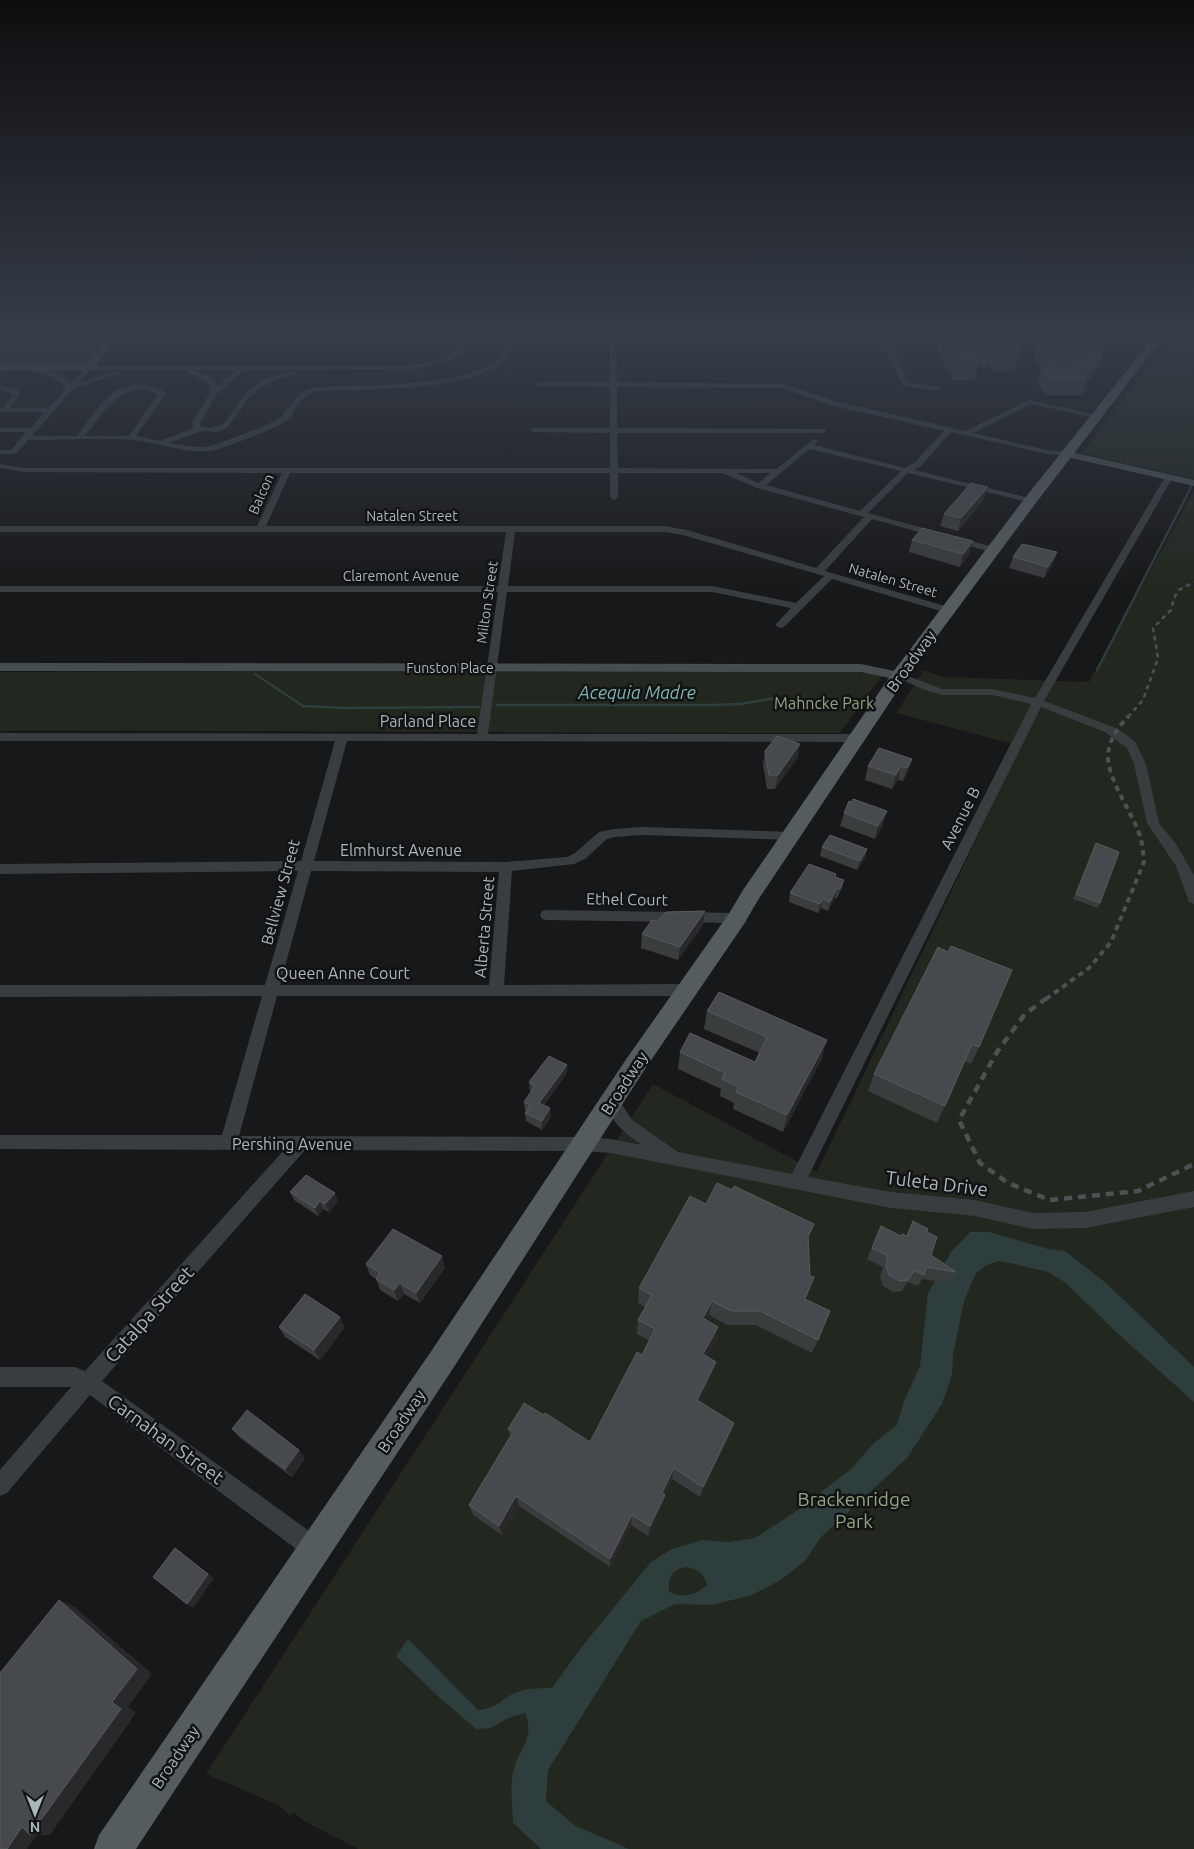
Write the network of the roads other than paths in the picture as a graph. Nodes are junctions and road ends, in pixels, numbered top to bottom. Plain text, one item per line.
1 (40, 421) edge
2 (92, 421) edge
3 (143, 421) edge
4 (197, 421) edge
5 (232, 421) edge
6 (279, 421) edge
7 (614, 421) edge
8 (912, 421) edge
9 (990, 421) edge
10 (1093, 421) edge
11 (272, 425) junction
12 (222, 427) junction
13 (202, 428) junction
14 (0, 430) edge
15 (32, 430) junction
16 (533, 430) dead end
17 (614, 430) junction
18 (949, 430) junction
19 (964, 434) junction
20 (25, 438) junction
21 (78, 438) junction
22 (131, 438) junction
23 (162, 442) junction
24 (808, 446) junction
25 (70, 447) dead end
26 (0, 452) edge
27 (1067, 454) junction
28 (0, 466) edge
29 (908, 470) junction
30 (287, 471) junction
31 (614, 471) junction
32 (723, 471) junction
33 (778, 471) junction
34 (1175, 478) junction
35 (1194, 483) edge
36 (760, 486) junction
37 (614, 497) dead end
38 (1030, 501) junction
39 (865, 516) junction
40 (0, 529) edge
41 (260, 529) junction
42 (511, 530) junction
43 (994, 550) junction
44 (818, 572) junction
45 (830, 576) junction
46 (0, 589) edge
47 (503, 589) junction
48 (799, 607) junction
49 (948, 610) junction
50 (780, 625) dead end
51 (0, 667) edge
52 (491, 668) junction
53 (899, 676) junction
54 (1038, 704) junction
55 (0, 737) edge
56 (342, 737) junction
57 (482, 738) junction
58 (856, 738) junction
59 (791, 836) junction
60 (306, 866) junction
61 (506, 867) junction
62 (0, 869) edge
63 (1194, 899) edge
64 (547, 915) dead end
65 (737, 918) junction
66 (271, 990) junction
67 (496, 990) junction
68 (687, 990) junction
69 (0, 991) edge
70 (612, 1102) junction
71 (0, 1142) edge
72 (301, 1143) junction
73 (228, 1144) junction
74 (584, 1144) junction
75 (676, 1158) junction
76 (796, 1183) junction
77 (1194, 1199) edge
78 (0, 1377) edge
79 (88, 1382) junction
80 (0, 1486) edge
81 (315, 1549) junction
82 (113, 1849) edge

1 - 15 street
2 - 21 street
3 - 22 street
4 - 13 street
5 - 12 street
6 - 11 street
7 - 17 street
8 - 18 street
9 - 19 street
10 - 27 main road, Broadway
11 - 12 street
11 - 23 street
12 - 13 street
13 - 23 street
14 - 15 street
15 - 20 street
16 - 17 street
17 - 24 street
17 - 31 street
18 - 19 street
18 - 29 street
19 - 27 street
20 - 21 street
20 - 26 street
21 - 22 street
21 - 25 street
22 - 23 street
24 - 29 street
24 - 33 street
27 - 34 street
27 - 38 main road, Broadway
28 - 30 street
29 - 38 street
29 - 39 street
30 - 31 street
30 - 41 street, Balcon
31 - 32 street
31 - 37 street
32 - 33 street
32 - 36 street
33 - 36 street
34 - 35 street
34 - 54 street, Avenue B
36 - 39 street
38 - 43 main road, Broadway
39 - 43 street
39 - 44 street
40 - 41 street, Natalen Street
41 - 42 street, Natalen Street
42 - 44 street, Natalen Street
42 - 47 street, Milton Street
43 - 49 main road, Broadway
44 - 45 street, Natalen Street
45 - 48 street
45 - 49 street, Natalen Street
46 - 47 street, Claremont Avenue
47 - 48 street, Claremont Avenue
47 - 52 street, Milton Street
48 - 50 street
49 - 53 main road, Broadway
51 - 52 street, Funston Place
52 - 53 street, Funston Place
52 - 57 street, Milton Street
53 - 54 street
53 - 58 main road, Broadway
54 - 63 street
54 - 76 street, Avenue B
55 - 56 street, Parland Place
56 - 57 street, Parland Place
56 - 60 street, Bellview Street
57 - 58 street, Parland Place
58 - 59 main road, Broadway
59 - 61 street, Elmhurst Avenue
59 - 65 main road, Broadway
60 - 61 street, Elmhurst Avenue
60 - 62 street, Elmhurst Avenue
60 - 66 street, Bellview Street
61 - 67 street, Alberta Street
64 - 65 street, Ethel Court
65 - 68 main road, Broadway
66 - 67 street, Queen Anne Court
66 - 69 street, Queen Anne Court
66 - 73 street, Bellview Street
67 - 68 street, Queen Anne Court
68 - 70 main road, Broadway
70 - 74 main road, Broadway
70 - 75 street, Tuleta Drive
71 - 73 street, Pershing Avenue
72 - 73 street, Pershing Avenue
72 - 74 street, Pershing Avenue
72 - 79 street, Catalpa Street
74 - 75 street, Tuleta Drive
74 - 81 main road, Broadway
75 - 76 street, Tuleta Drive
76 - 77 street, Tuleta Drive
78 - 79 street, Carnahan Street
79 - 80 street, Catalpa Street
79 - 81 street, Carnahan Street
81 - 82 main road, Broadway

